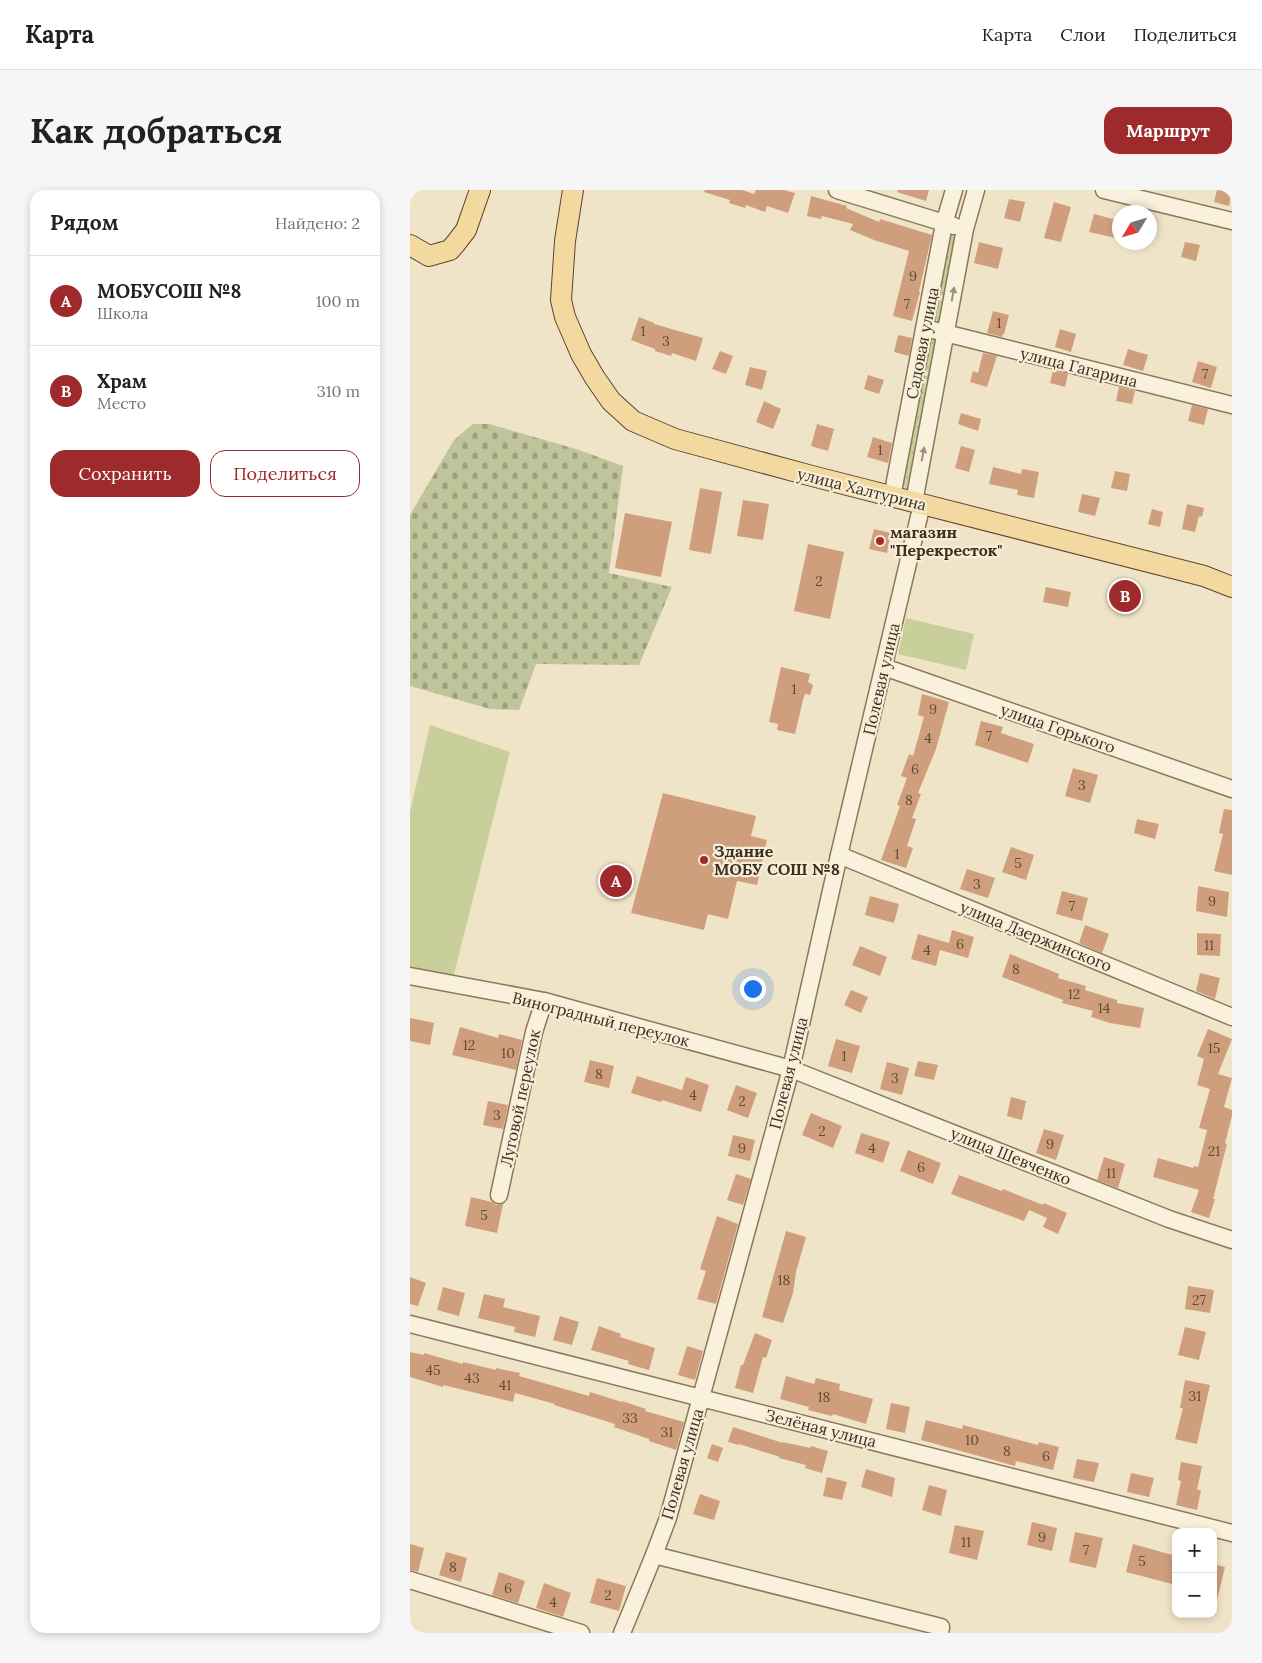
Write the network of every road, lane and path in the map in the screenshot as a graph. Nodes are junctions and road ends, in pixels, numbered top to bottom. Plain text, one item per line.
1 (480, 190) edge
2 (573, 190) edge
3 (837, 190) edge
4 (954, 190) edge
5 (976, 190) edge
6 (1104, 190) edge
7 (1232, 222) edge
8 (944, 224) junction
9 (965, 229) junction
10 (410, 245) edge
11 (925, 328) junction
12 (946, 334) junction
13 (1232, 406) edge
14 (892, 496) junction
15 (918, 503) junction
16 (1232, 587) edge
17 (884, 667) junction
18 (1232, 789) edge
19 (839, 855) junction
20 (410, 976) edge
21 (544, 1002) junction
22 (1232, 1017) edge
23 (791, 1069) junction
24 (499, 1195) dead end
25 (1232, 1240) edge
26 (410, 1324) edge
27 (701, 1398) junction
28 (1232, 1533) edge
29 (654, 1555) junction
30 (410, 1580) edge
31 (940, 1630) edge
32 (581, 1633) edge
33 (622, 1633) edge

1 - 10 main road
2 - 14 main road, улица Халтурина
3 - 8 street
4 - 8 street, Садовая улица
5 - 9 street, Полевая улица
6 - 7 street
8 - 9 street
8 - 11 street, Садовая улица
12 -> 9 street, Полевая улица
11 - 12 street, улица Гагарина
11 - 14 street, Садовая улица
12 - 13 street, улица Гагарина
15 -> 12 street, Полевая улица
14 - 15 main road, улица Халтурина
15 - 16 main road, улица Халтурина
15 - 17 street, Полевая улица
17 - 18 street, улица Горького
17 - 19 street, Полевая улица
19 - 22 street, улица Дзержинского
19 - 23 street, Полевая улица
20 - 21 street, Виноградный переулок
21 - 23 street, Виноградный переулок
21 - 24 street, Луговой переулок
23 - 25 street, улица Шевченко
23 - 27 street, Полевая улица
26 - 27 street, Зелёная улица
27 - 28 street, Зелёная улица
27 - 29 street, Полевая улица
29 - 31 street
29 - 33 street, Полевая улица
30 - 32 street

